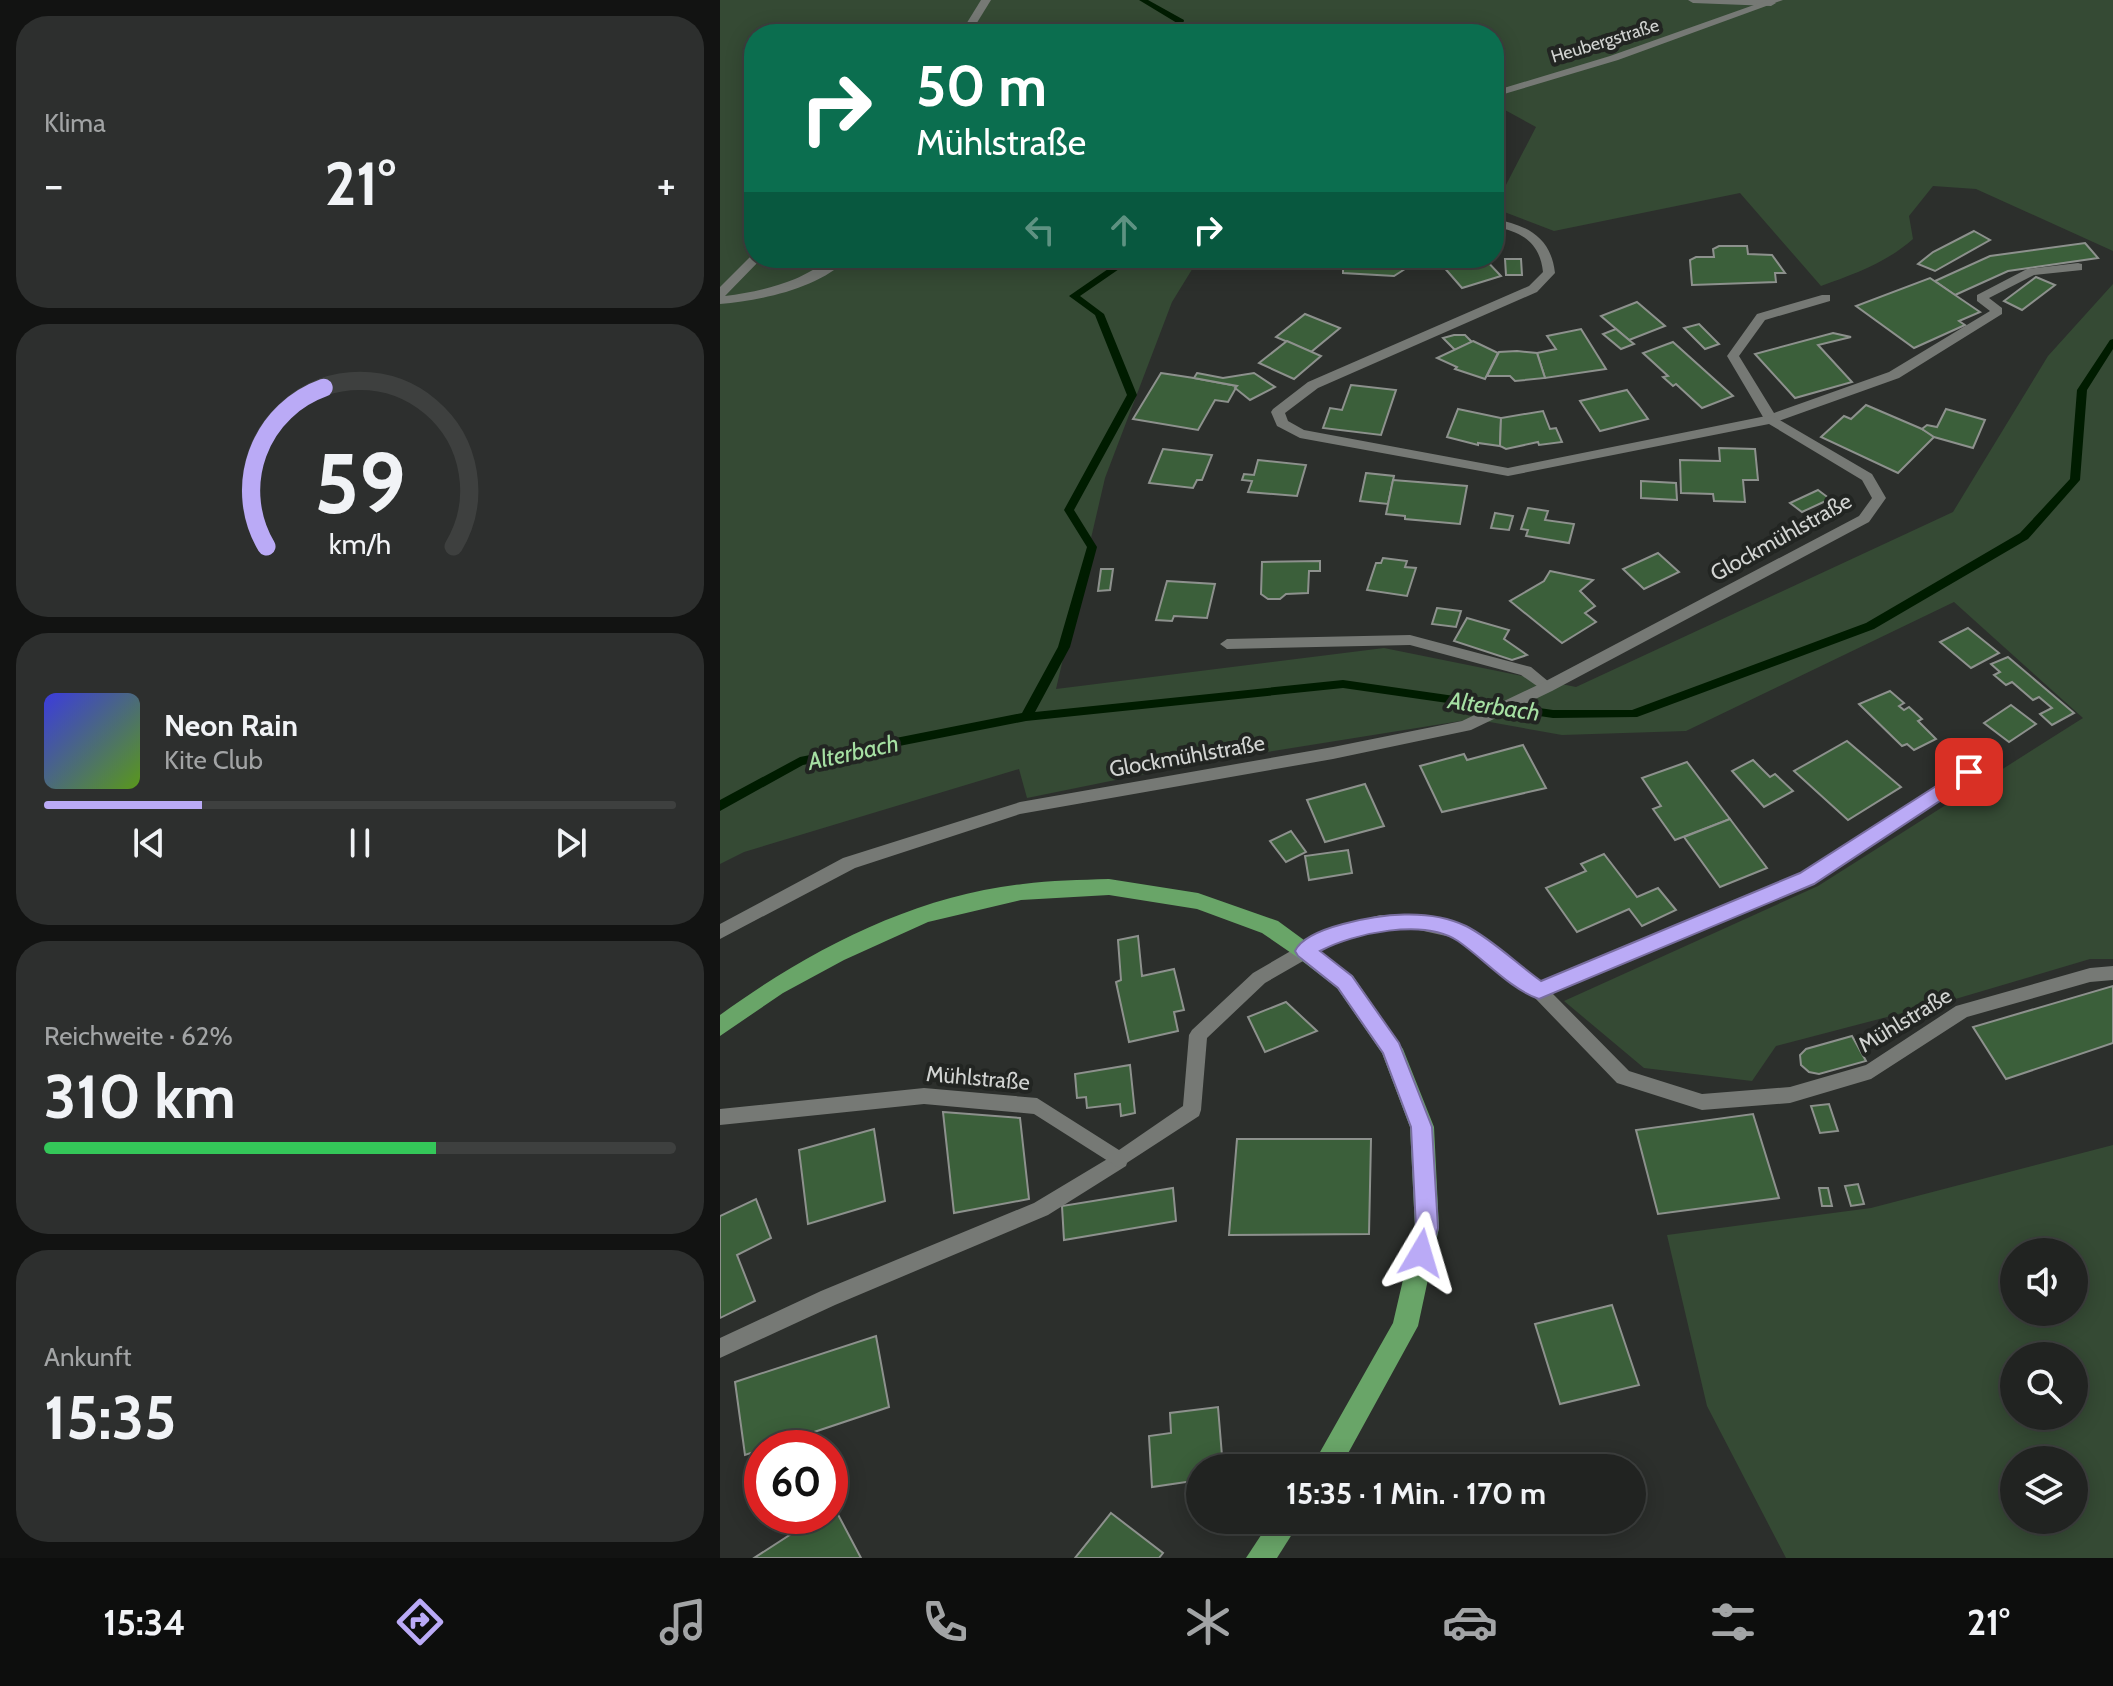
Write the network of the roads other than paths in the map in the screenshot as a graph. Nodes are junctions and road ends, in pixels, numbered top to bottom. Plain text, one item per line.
1 (986, 0) edge
2 (1693, 0) edge
3 (1774, 1) edge
4 (971, 24) edge
5 (1504, 91) edge
6 (1504, 225) edge
7 (2078, 267) dead end
8 (746, 268) edge
9 (828, 268) edge
10 (720, 294) edge
11 (1826, 298) dead end
12 (720, 300) edge
13 (1771, 419) junction
14 (1227, 644) dead end
15 (1547, 687) junction
16 (1969, 772) dead end
17 (720, 932) edge
18 (1305, 951) junction
19 (2113, 973) edge
20 (1539, 991) junction
21 (720, 1027) edge
22 (720, 1117) edge
23 (1119, 1160) junction
24 (720, 1348) edge
25 (1334, 1454) edge
26 (1277, 1534) edge
27 (1260, 1558) edge

1 - 4 street
2 - 3 street, Heubergstraße
3 - 5 street, Heubergstraße
6 - 13 street
7 - 13 street
8 - 10 street
9 - 12 street
11 - 13 street
13 - 15 street, Glockmühlstraße
14 - 15 street
15 - 17 street, Glockmühlstraße
16 - 20 street
18 - 20 street, Mühlstraße
18 - 21 main road
18 - 23 street, Mühlstraße
18 - 25 main road
19 - 20 street, Mühlstraße
22 - 23 street, Mühlstraße
23 - 24 street
26 - 27 main road

